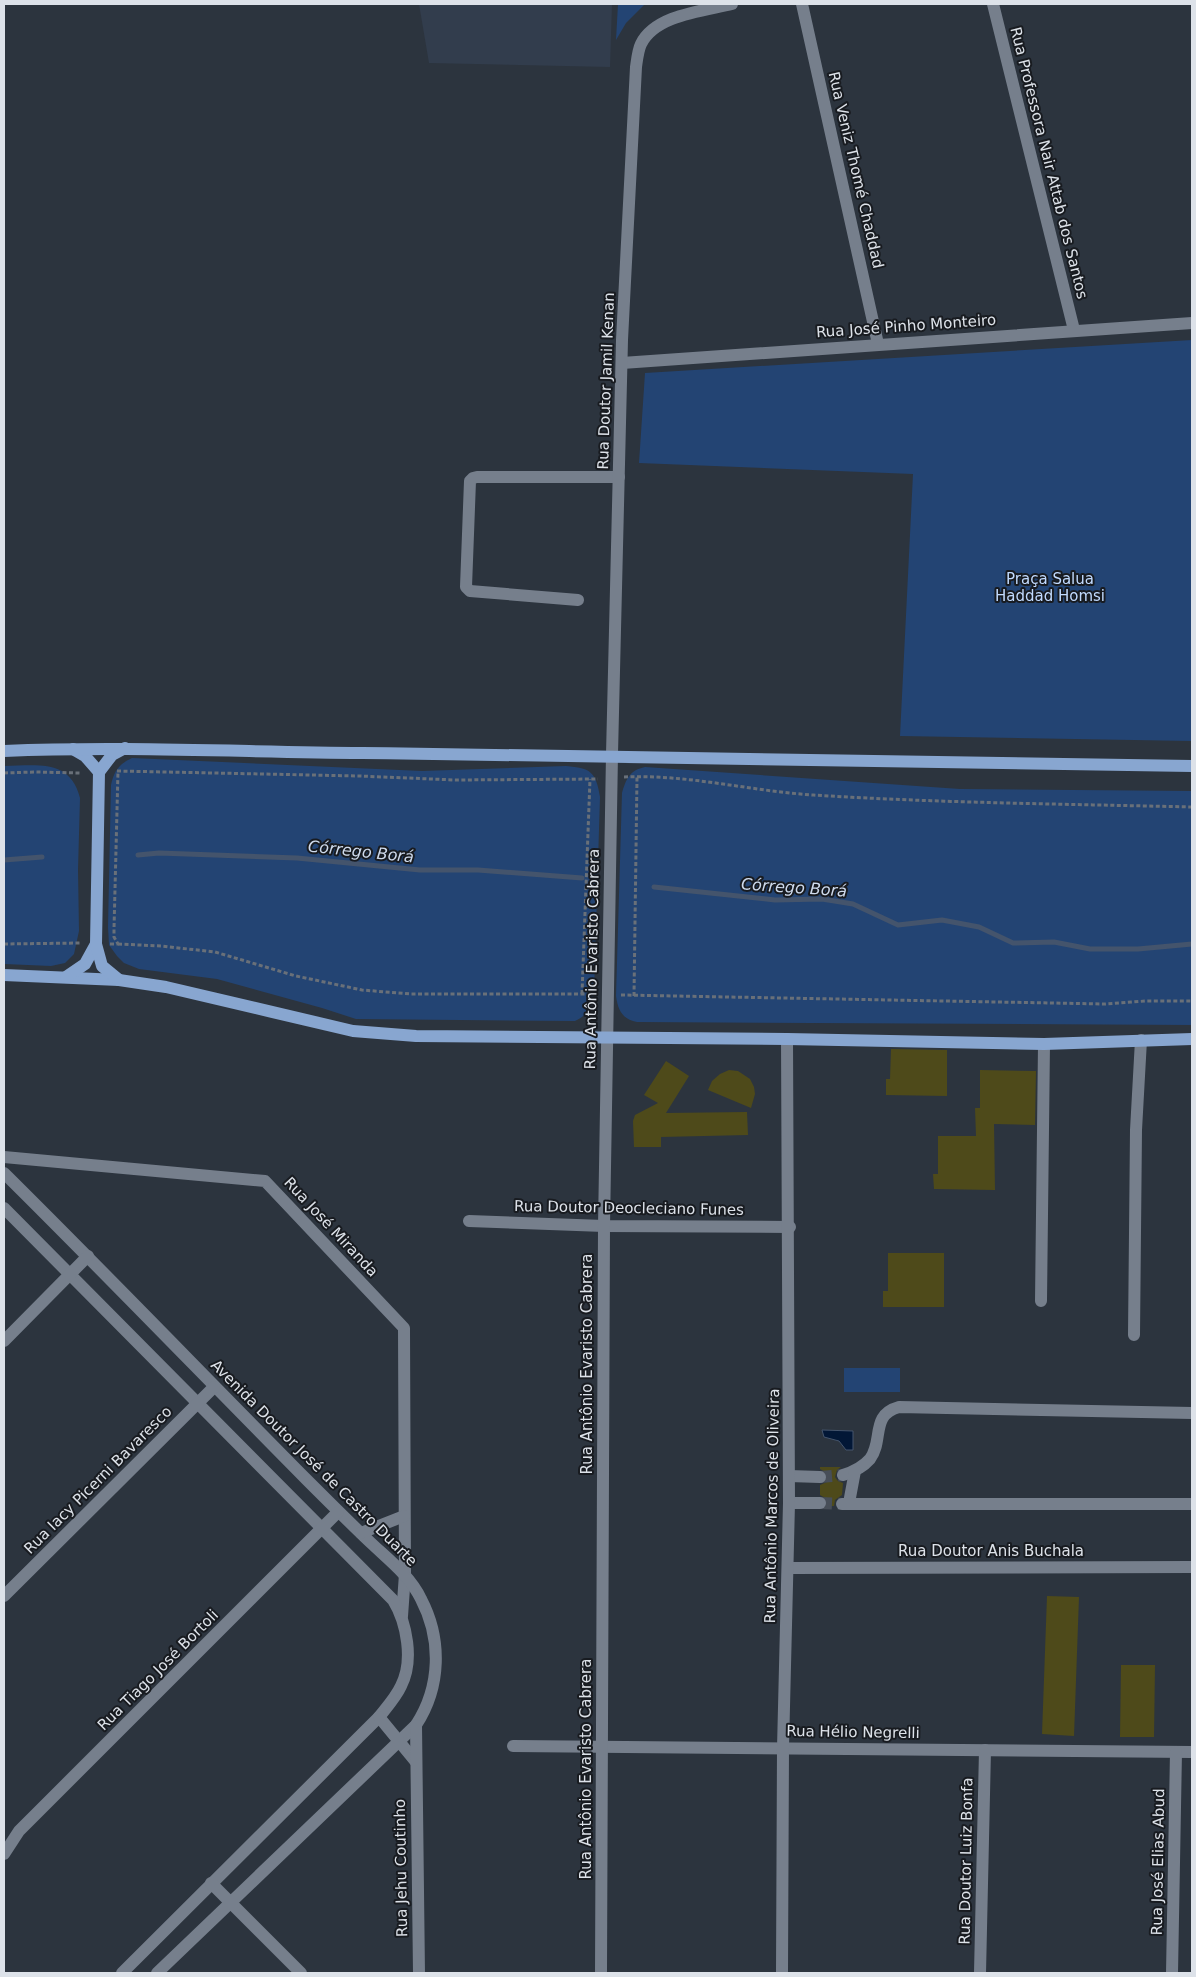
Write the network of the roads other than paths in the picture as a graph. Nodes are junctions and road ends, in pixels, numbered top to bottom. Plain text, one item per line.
1 (732, 4) edge
2 (802, 4) edge
3 (993, 4) edge
4 (1192, 323) edge
5 (1074, 330) junction
6 (878, 344) junction
7 (622, 363) junction
8 (619, 477) junction
9 (578, 600) dead end
10 (72, 748) junction
11 (125, 748) junction
12 (4, 751) edge
13 (612, 754) junction
14 (1192, 766) edge
15 (99, 772) junction
16 (96, 944) junction
17 (4, 975) edge
18 (66, 977) junction
19 (119, 980) junction
20 (606, 1038) junction
21 (1192, 1039) edge
22 (788, 1040) junction
23 (1141, 1040) junction
24 (1044, 1044) junction
25 (4, 1157) edge
26 (4, 1173) edge
27 (4, 1208) edge
28 (469, 1221) dead end
29 (604, 1226) junction
30 (790, 1227) junction
31 (88, 1256) junction
32 (70, 1275) junction
33 (1041, 1300) dead end
34 (1134, 1335) dead end
35 (4, 1341) edge
36 (214, 1387) junction
37 (198, 1404) junction
38 (1192, 1413) edge
39 (789, 1476) junction
40 (820, 1477) tunnel mouth
41 (789, 1503) junction
42 (820, 1504) tunnel mouth
43 (1192, 1504) edge
44 (338, 1512) junction
45 (404, 1516) junction
46 (322, 1529) junction
47 (361, 1533) junction
48 (1192, 1567) edge
49 (789, 1568) junction
50 (404, 1574) junction
51 (4, 1596) edge
52 (402, 1619) junction
53 (379, 1717) junction
54 (416, 1725) junction
55 (400, 1742) junction
56 (513, 1746) dead end
57 (602, 1746) junction
58 (783, 1748) junction
59 (984, 1750) junction
60 (1176, 1752) junction
61 (1192, 1752) edge
62 (416, 1762) junction
63 (4, 1854) edge
64 (211, 1883) junction
65 (230, 1903) junction
66 (122, 1973) edge
67 (157, 1973) edge
68 (301, 1973) edge
69 (420, 1973) edge
70 (601, 1973) edge
71 (782, 1973) edge
72 (980, 1973) edge
73 (1172, 1973) edge

1 - 7 street, Rua Doutor Jamil Kenan
2 - 6 street, Rua Veniz Thomé Chaddad
3 - 5 street, Rua Professora Nair Attab dos Santos
4 - 5 street, Rua José Pinho Monteiro
5 - 6 street, Rua José Pinho Monteiro
6 - 7 street, Rua José Pinho Monteiro
7 - 8 street, Rua Doutor Jamil Kenan
8 - 9 street
8 - 13 street, Rua Doutor Jamil Kenan
10 - 11 main road
10 - 12 main road
10 - 15 main road
11 - 13 main road
11 - 15 main road
13 - 14 main road
13 - 20 street, Rua Antônio Evaristo Cabrera
15 - 16 main road
16 - 18 main road
16 - 19 main road
17 - 18 main road
18 - 19 main road
19 - 20 main road
20 - 22 main road
20 - 29 street, Rua Antônio Evaristo Cabrera
21 - 23 main road
22 - 24 main road
22 - 30 street, Rua Antônio Marcos de Oliveira
23 - 24 main road
23 - 34 street
24 - 33 street
25 - 45 street, Rua José Miranda
26 - 31 street, Avenida Doutor José de Castro Duarte
27 - 32 street
28 - 29 street, Rua Doutor Deocleciano Funes
29 - 30 street, Rua Doutor Deocleciano Funes
29 - 57 street, Rua Antônio Evaristo Cabrera
30 - 39 street, Rua Antônio Marcos de Oliveira
31 - 32 street
31 - 36 street, Avenida Doutor José de Castro Duarte
32 - 35 street
32 - 37 street
36 - 37 street, Rua Iacy Picerni Bavaresco
36 - 44 street, Avenida Doutor José de Castro Duarte
37 - 46 street
37 - 51 street, Rua Iacy Picerni Bavaresco
38 - 43 street
39 - 40 street
39 - 41 street, Rua Antônio Marcos de Oliveira
41 - 42 street
41 - 49 street, Rua Antônio Marcos de Oliveira
44 - 46 street, Rua Tiago José Bortoli
44 - 47 street, Avenida Doutor José de Castro Duarte
45 - 47 street
45 - 50 street, Rua José Miranda
46 - 52 street
46 - 63 street, Rua Tiago José Bortoli
47 - 50 street, Avenida Doutor José de Castro Duarte
48 - 49 street, Rua Doutor Anis Buchala
49 - 58 street, Rua Antônio Marcos de Oliveira
50 - 52 street, Rua José Miranda
50 - 54 street, Avenida Doutor José de Castro Duarte
52 - 53 street
53 - 55 street
53 - 64 street
54 - 55 street, Avenida Doutor José de Castro Duarte
54 - 62 street, Rua Jehu Coutinho
55 - 62 street
55 - 65 street, Avenida Doutor José de Castro Duarte
56 - 57 street, Rua Hélio Negrelli
57 - 58 street, Rua Hélio Negrelli
57 - 70 street, Rua Antônio Evaristo Cabrera
58 - 59 street, Rua Hélio Negrelli
58 - 71 street, Rua Antônio Marcos de Oliveira
59 - 60 street, Rua Hélio Negrelli
59 - 72 street, Rua Doutor Luiz Bonfa
60 - 61 street, Rua Hélio Negrelli
60 - 73 street, Rua José Elias Abud
62 - 69 street, Rua Jehu Coutinho
64 - 65 street
64 - 66 street
65 - 67 street, Avenida Doutor José de Castro Duarte
65 - 68 street

